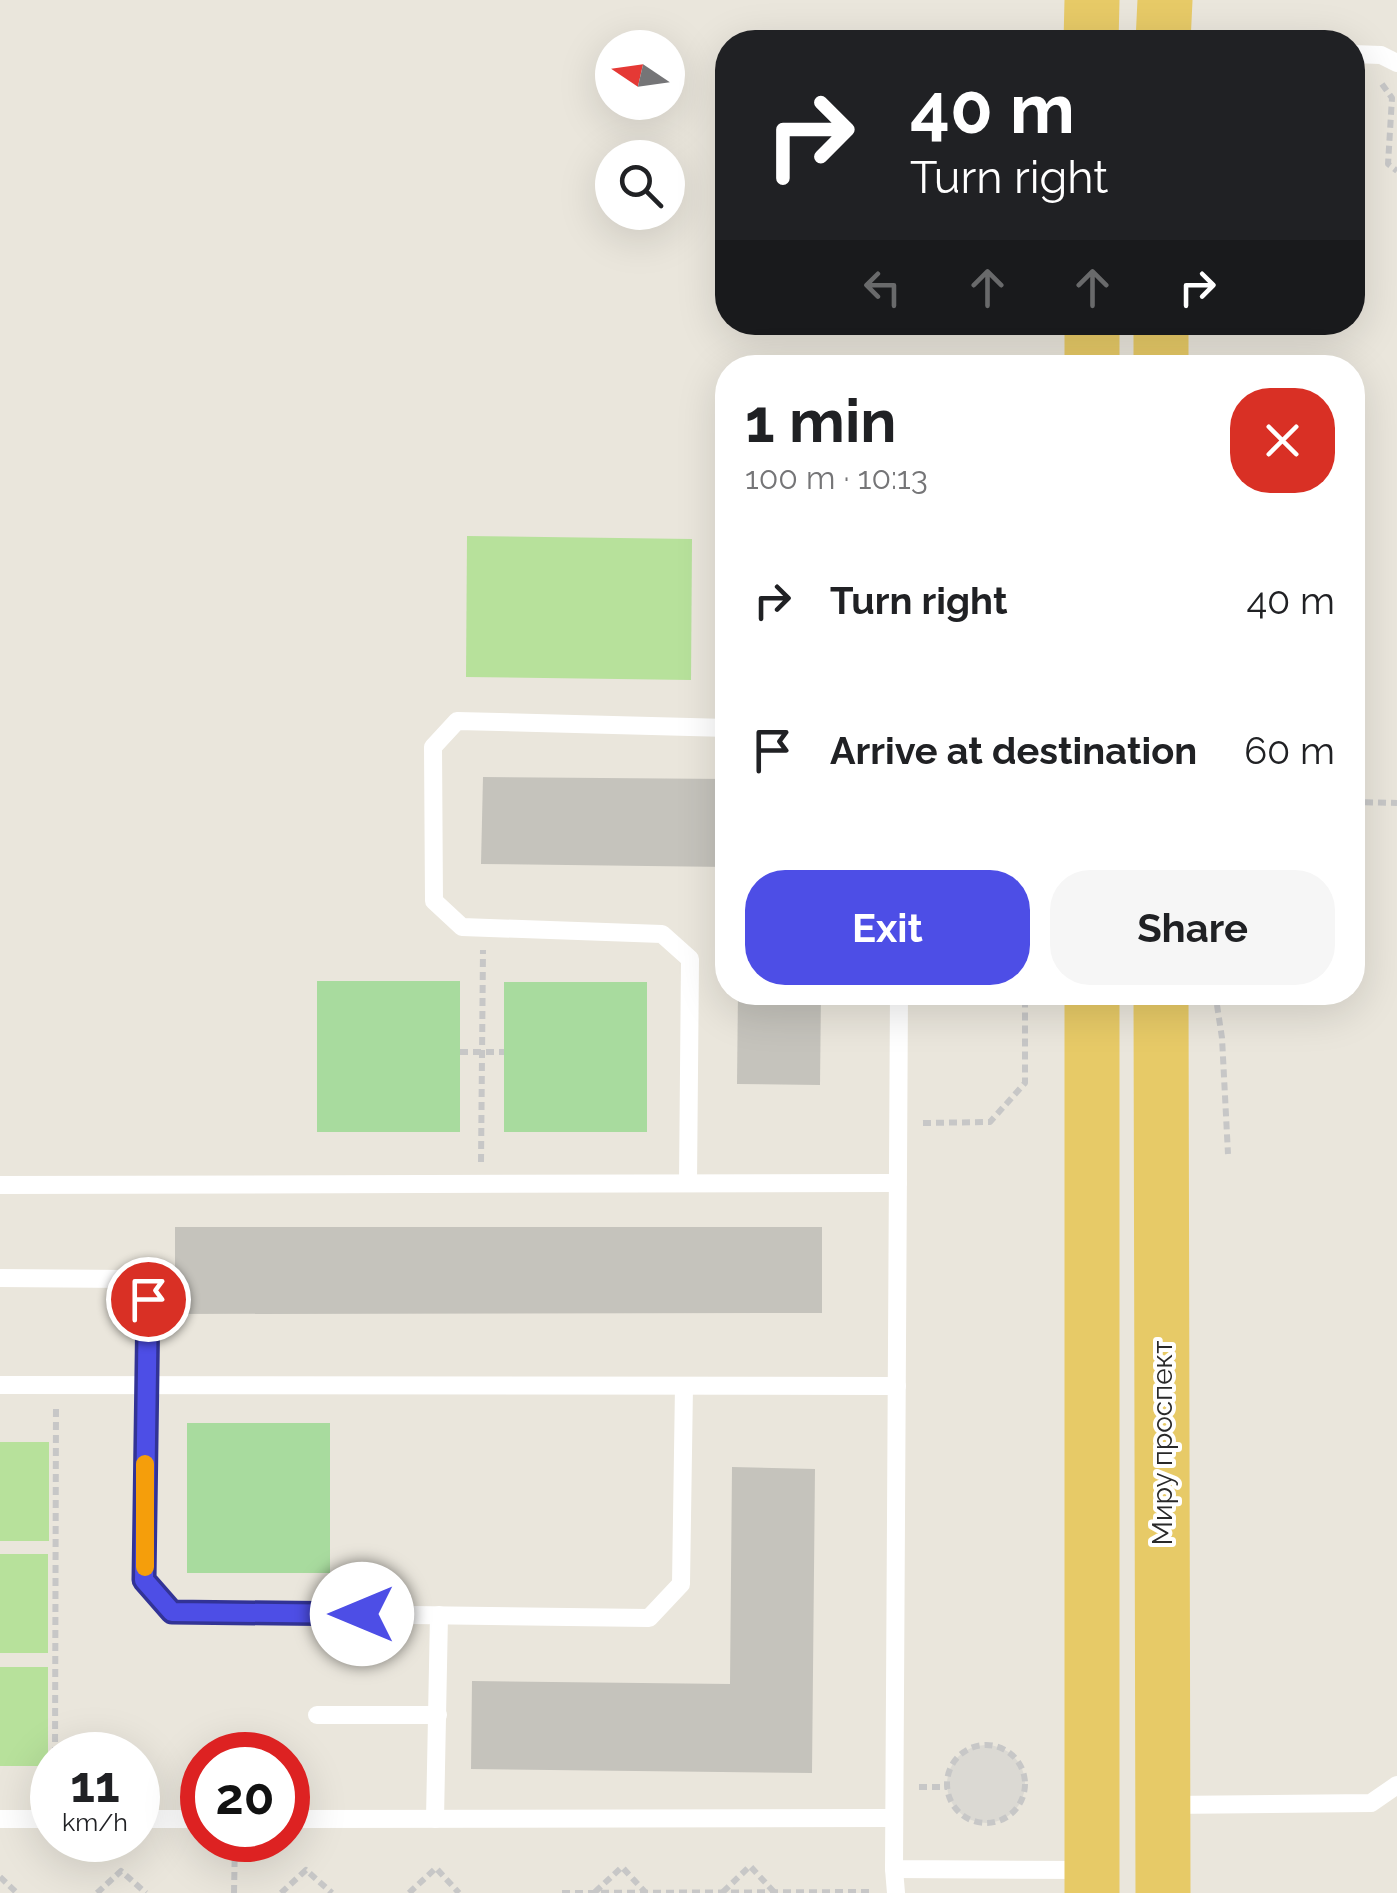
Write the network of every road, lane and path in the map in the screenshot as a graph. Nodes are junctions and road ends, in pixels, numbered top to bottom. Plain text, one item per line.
1 (1092, 0) edge
2 (1164, 0) edge
3 (1091, 30) edge
4 (1163, 30) edge
5 (1365, 54) edge
6 (1397, 63) edge
7 (1369, 77) dead end
8 (1397, 171) edge
9 (715, 728) edge
10 (1365, 802) edge
11 (1397, 802) edge
12 (484, 928) junction
13 (899, 1005) edge
14 (1025, 1005) edge
15 (1092, 1005) edge
16 (1161, 1005) edge
17 (1217, 1005) edge
18 (460, 1052) dead end
19 (482, 1052) junction
20 (504, 1052) dead end
21 (898, 1124) junction
22 (1228, 1154) dead end
23 (688, 1183) junction
24 (898, 1183) junction
25 (480, 1184) junction
26 (0, 1185) edge
27 (0, 1278) edge
28 (0, 1385) edge
29 (56, 1385) junction
30 (146, 1385) junction
31 (684, 1386) junction
32 (897, 1386) junction
33 (439, 1615) junction
34 (317, 1715) dead end
35 (438, 1716) junction
36 (55, 1732) edge
37 (946, 1778) joint
38 (1092, 1780) junction
39 (1397, 1785) edge
40 (1162, 1792) junction
41 (894, 1818) junction
42 (0, 1819) edge
43 (30, 1819) edge
44 (310, 1819) edge
45 (435, 1819) junction
46 (235, 1862) edge
47 (894, 1869) junction
48 (0, 1877) edge
49 (1092, 1881) edge
50 (18, 1893) edge
51 (97, 1893) edge
52 (146, 1893) edge
53 (234, 1893) edge
54 (281, 1893) edge
55 (332, 1893) edge
56 (409, 1893) edge
57 (459, 1893) edge
58 (562, 1893) edge
59 (595, 1893) edge
60 (646, 1893) edge
61 (722, 1893) edge
62 (774, 1893) edge
63 (896, 1893) edge
64 (1162, 1893) edge

1 - 3 highway
2 - 4 highway
5 - 6 lane
7 - 8 path
9 - 12 lane
10 - 11 path
12 - 19 path
12 - 23 lane
13 - 21 lane
14 - 21 path
15 - 38 highway
16 - 40 highway, Миру проспект
17 - 22 path
18 - 19 path
19 - 20 path
19 - 25 path
21 - 24 lane
23 - 24 lane
23 - 25 lane
24 - 32 lane
25 - 26 lane
27 - 30 lane
28 - 29 lane
29 - 30 lane
29 - 36 path
30 - 31 lane
30 - 33 lane
31 - 32 lane
31 - 33 lane
32 - 41 lane
33 - 35 lane
34 - 35 lane
35 - 45 lane
37 - 37 path
38 - 40 highway
38 - 49 highway
39 - 40 lane
40 - 64 highway, Миру проспект
41 - 45 lane
41 - 47 lane
42 - 43 lane
44 - 45 lane
46 - 53 path
47 - 49 lane
47 - 63 lane
48 - 50 path
51 - 52 path
54 - 55 path
56 - 57 path
58 - 59 path
59 - 60 path
59 - 60 path
60 - 61 path
61 - 62 path
61 - 62 path
62 - 63 path

